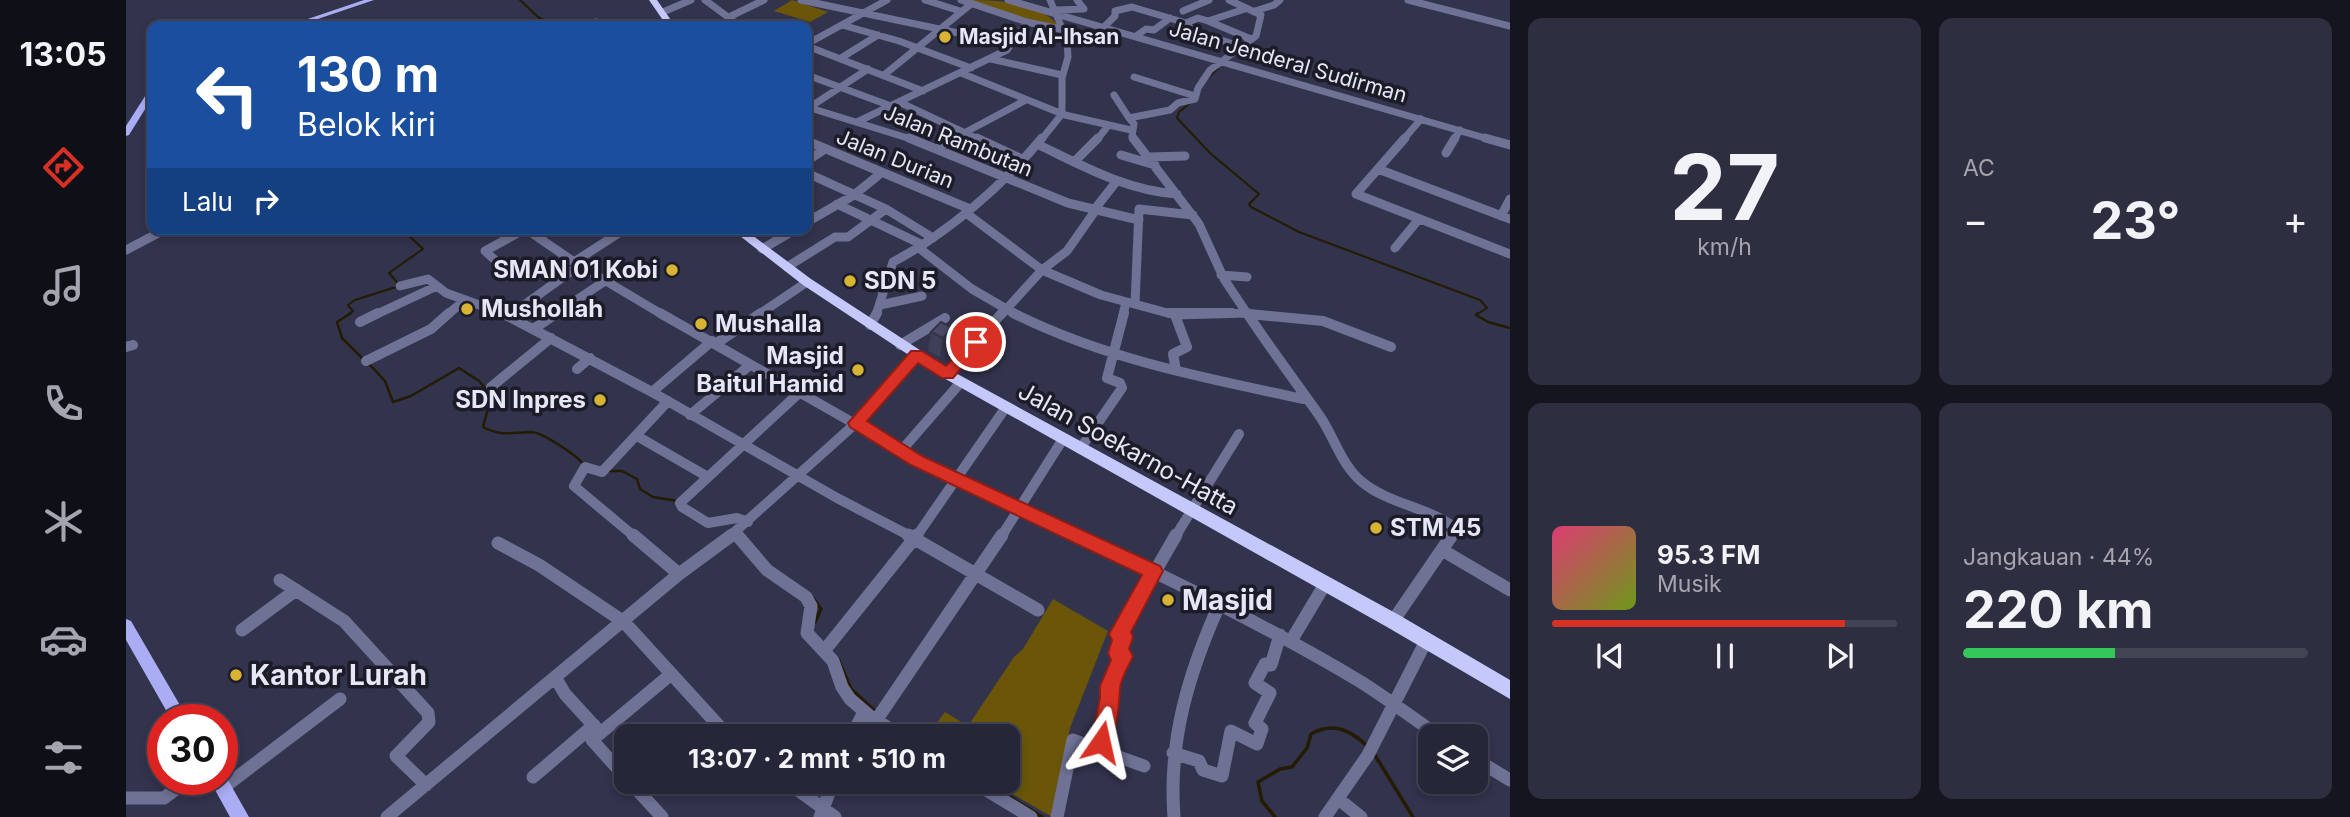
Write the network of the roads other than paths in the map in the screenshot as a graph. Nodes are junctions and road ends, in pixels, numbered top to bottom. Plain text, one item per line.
1 (371, 0) edge
2 (653, 0) edge
3 (691, 0) edge
4 (705, 0) edge
5 (764, 0) edge
6 (805, 0) edge
7 (887, 0) edge
8 (925, 0) edge
9 (961, 0) edge
10 (1008, 0) edge
11 (1050, 0) edge
12 (1077, 0) edge
13 (1209, 0) edge
14 (1229, 0) edge
15 (1280, 0) edge
16 (1408, 0) edge
17 (1114, 1) edge
18 (971, 4) junction
19 (1126, 7) junction
20 (1245, 9) junction
21 (960, 11) junction
22 (1183, 11) dead end
23 (1255, 11) junction
24 (663, 12) junction
25 (1054, 12) junction
26 (864, 14) junction
27 (729, 17) junction
28 (1170, 18) junction
29 (306, 21) edge
30 (668, 21) edge
31 (734, 21) edge
32 (1208, 21) junction
33 (1027, 22) junction
34 (1184, 23) junction
35 (842, 25) junction
36 (1510, 26) edge
37 (1104, 27) junction
38 (935, 29) junction
39 (1064, 30) junction
40 (878, 35) junction
41 (1136, 36) junction
42 (1251, 39) junction
43 (812, 42) edge
44 (1011, 44) junction
45 (1239, 46) junction
46 (812, 47) edge
47 (918, 47) junction
48 (841, 58) junction
49 (991, 59) junction
50 (1222, 60) junction
51 (971, 68) junction
52 (868, 69) junction
53 (961, 73) junction
54 (884, 75) junction
55 (1062, 75) junction
56 (812, 77) edge
57 (1134, 78) dead end
58 (839, 87) junction
59 (923, 91) junction
60 (1114, 95) dead end
61 (1195, 96) junction
62 (147, 100) edge
63 (1026, 100) junction
64 (812, 104) edge
65 (895, 104) junction
66 (812, 108) edge
67 (1062, 114) junction
68 (1129, 118) junction
69 (1422, 119) junction
70 (859, 121) junction
71 (1107, 127) junction
72 (1131, 130) junction
73 (1460, 131) junction
74 (962, 132) junction
75 (126, 133) edge
76 (1510, 137) edge
77 (1500, 142) junction
78 (812, 143) edge
79 (1037, 144) junction
80 (1510, 145) edge
81 (938, 148) junction
82 (825, 149) junction
83 (1446, 153) dead end
84 (1121, 155) dead end
85 (1185, 156) dead end
86 (812, 158) edge
87 (1022, 159) junction
88 (1075, 161) junction
89 (1152, 161) junction
90 (1378, 170) junction
91 (881, 173) junction
92 (812, 175) edge
93 (1001, 176) junction
94 (1116, 182) junction
95 (1177, 194) junction
96 (854, 195) junction
97 (1510, 199) edge
98 (837, 204) junction
99 (886, 209) junction
100 (1094, 210) junction
101 (968, 211) junction
102 (1193, 215) junction
103 (1500, 216) junction
104 (812, 219) edge
105 (1419, 219) junction
106 (1510, 219) edge
107 (872, 220) junction
108 (1139, 220) junction
109 (155, 235) edge
110 (515, 235) edge
111 (535, 235) edge
112 (619, 235) edge
113 (744, 235) edge
114 (786, 235) edge
115 (933, 238) junction
116 (921, 246) junction
117 (1395, 248) dead end
118 (762, 249) junction
119 (126, 250) edge
120 (1510, 254) edge
121 (496, 261) dead end
122 (577, 263) junction
123 (787, 267) junction
124 (1042, 270) junction
125 (1221, 275) junction
126 (1247, 277) dead end
127 (605, 281) junction
128 (807, 282) junction
129 (400, 286) dead end
130 (437, 286) junction
131 (922, 296) dead end
132 (465, 300) junction
133 (1130, 303) junction
134 (880, 305) junction
135 (1006, 310) junction
136 (1249, 314) junction
137 (1175, 315) junction
138 (509, 316) junction
139 (945, 318) dead end
140 (360, 322) dead end
141 (870, 324) junction
142 (535, 328) junction
143 (551, 338) junction
144 (715, 342) junction
145 (900, 345) junction
146 (1391, 347) dead end
147 (916, 355) junction
148 (1115, 355) junction
149 (590, 358) junction
150 (366, 361) dead end
151 (750, 365) junction
152 (576, 369) dead end
153 (1176, 370) junction
154 (954, 378) junction
155 (491, 387) dead end
156 (652, 392) junction
157 (799, 393) junction
158 (1304, 399) junction
159 (668, 401) junction
160 (1006, 407) junction
161 (690, 415) junction
162 (855, 424) junction
163 (1239, 435) dead end
164 (637, 436) junction
165 (1063, 439) junction
166 (744, 444) junction
167 (1080, 449) junction
168 (901, 451) junction
169 (801, 476) junction
170 (708, 477) junction
171 (958, 481) junction
172 (1019, 508) junction
173 (1192, 511) junction
174 (742, 527) junction
175 (915, 539) junction
176 (498, 543) dead end
177 (1442, 550) junction
178 (1154, 571) junction
179 (679, 574) junction
180 (975, 574) junction
181 (280, 580) dead end
182 (1325, 584) junction
183 (296, 590) junction
184 (1510, 590) edge
185 (1220, 603) junction
186 (1038, 610) dead end
187 (1393, 621) junction
188 (624, 622) junction
189 (126, 626) edge
190 (242, 631) dead end
191 (1286, 638) junction
192 (1426, 641) junction
193 (824, 651) junction
194 (670, 675) junction
195 (555, 677) junction
196 (1510, 690) edge
197 (340, 699) dead end
198 (171, 704) edge
199 (1395, 706) junction
200 (875, 715) junction
201 (717, 724) edge
202 (865, 724) edge
203 (886, 724) edge
204 (1421, 724) edge
205 (597, 729) junction
206 (1100, 750) junction
207 (1173, 753) junction
208 (614, 764) edge
209 (1144, 766) dead end
210 (1488, 767) edge
211 (238, 771) edge
212 (533, 777) dead end
213 (1510, 780) edge
214 (426, 785) junction
215 (641, 794) edge
216 (802, 794) edge
217 (830, 794) edge
218 (993, 794) edge
219 (169, 795) edge
220 (227, 795) edge
221 (126, 798) edge
222 (1340, 801) junction
223 (826, 814) edge
224 (240, 817) edge
225 (387, 817) edge
226 (662, 817) edge
227 (1031, 817) edge
228 (1057, 817) edge
229 (1174, 817) edge
230 (1325, 817) edge
231 (1361, 817) edge

1 - 29 main road
2 - 24 highway
3 - 24 street
4 - 27 street
5 - 27 street
6 - 26 street
7 - 26 street
8 - 21 street
9 - 18 street
10 - 25 street, Jalan Jenderal Sudirman
11 - 25 street
12 - 25 street
13 - 22 street
14 - 20 street
15 - 23 street
16 - 36 street
17 - 19 street
18 - 21 street
18 - 33 street
19 - 28 street
19 - 37 street
20 - 23 street
20 - 32 street
21 - 38 street
23 - 42 street
24 - 30 highway
25 - 37 street, Jalan Jenderal Sudirman
25 - 39 street
26 - 35 street
26 - 38 street
27 - 31 street
28 - 34 street
28 - 41 street
32 - 34 street
32 - 42 street
33 - 39 street
33 - 44 street
34 - 45 street
35 - 40 street
35 - 43 street
37 - 41 street, Jalan Jenderal Sudirman
38 - 44 street
38 - 47 street
39 - 55 street
40 - 47 street
40 - 48 street
41 - 50 street, Jalan Jenderal Sudirman
42 - 45 street
44 - 49 street
45 - 50 street
46 - 48 street
47 - 51 street
47 - 54 street
48 - 52 street
49 - 51 street
49 - 55 street
50 - 61 street
50 - 69 street, Jalan Jenderal Sudirman
51 - 53 street
52 - 54 street
52 - 58 street
53 - 59 street
53 - 63 street
54 - 59 street
55 - 67 street
56 - 58 street
57 - 61 street
58 - 64 street
58 - 65 street
59 - 65 street
60 - 68 street
61 - 68 street
62 - 75 main road
63 - 67 street
63 - 74 street
65 - 70 street
65 - 74 street
66 - 70 street, Jalan Rambutan
67 - 71 street
67 - 79 street
68 - 72 street
69 - 73 street, Jalan Jenderal Sudirman
69 - 90 street
70 - 81 street, Jalan Rambutan
71 - 72 street
71 - 88 street
72 - 89 street
73 - 77 street, Jalan Jenderal Sudirman
73 - 83 street
74 - 81 street
74 - 87 street
76 - 77 street
77 - 80 street, Jalan Jenderal Sudirman
78 - 82 street, Jalan Durian
79 - 87 street
79 - 88 street
81 - 93 street, Jalan Rambutan
82 - 86 street
82 - 91 street, Jalan Durian
84 - 89 street
85 - 89 street
87 - 93 street
88 - 94 street
89 - 95 street
90 - 103 street
90 - 105 street
91 - 96 street
91 - 101 street, Jalan Durian
92 - 96 street
93 - 100 street, Jalan Rambutan
93 - 101 street
94 - 95 street
94 - 100 street
95 - 102 street
96 - 98 street
96 - 99 street
97 - 103 street
98 - 104 street
98 - 107 street
99 - 107 street
99 - 115 street
100 - 108 street, Jalan Rambutan
100 - 124 street
101 - 115 street
101 - 124 street, Jalan Durian
102 - 108 street
102 - 125 street
103 - 106 street
105 - 117 street
105 - 120 street
107 - 116 street
107 - 123 street
108 - 133 street
109 - 119 street
110 - 121 street
111 - 122 street
112 - 122 street
113 - 118 highway, Jalan Soekarno-Hatta
114 - 118 street
115 - 116 street
116 - 134 street
116 - 135 street
118 - 123 highway, Jalan Soekarno-Hatta
122 - 127 street
122 - 138 street
123 - 128 highway, Jalan Soekarno-Hatta
124 - 133 street, Jalan Durian
124 - 135 street
125 - 126 street
125 - 136 street
127 - 142 street
127 - 144 street
128 - 141 highway, Jalan Soekarno-Hatta
128 - 144 street
129 - 130 street
130 - 132 street
130 - 140 street
131 - 134 street
132 - 138 street
132 - 150 street
133 - 137 street, Jalan Durian
133 - 148 street
134 - 141 street
135 - 148 street
135 - 154 street
136 - 137 street, Jalan Durian
136 - 146 street, Jalan Durian
136 - 158 street
137 - 153 street
138 - 142 street
139 - 145 street
141 - 145 highway, Jalan Soekarno-Hatta
142 - 143 street
143 - 149 street
143 - 155 street
144 - 151 street
144 - 156 street
145 - 147 highway, Jalan Soekarno-Hatta
147 - 154 highway, Jalan Soekarno-Hatta
147 - 162 street
148 - 153 street
148 - 167 street
149 - 152 street
149 - 156 street
151 - 157 street
151 - 161 street
153 - 158 street
154 - 160 highway, Jalan Soekarno-Hatta
154 - 168 street
156 - 159 street
157 - 162 street
157 - 166 street
158 - 177 street
159 - 161 street
159 - 164 street
160 - 165 highway, Jalan Soekarno-Hatta
160 - 171 street
161 - 166 street
162 - 168 street
162 - 169 street
163 - 173 street
164 - 170 street
164 - 179 street
165 - 167 highway, Jalan Soekarno-Hatta
165 - 172 street
166 - 169 street
166 - 170 street
167 - 173 highway, Jalan Soekarno-Hatta
168 - 171 street
169 - 174 street
169 - 175 street
170 - 174 street
171 - 172 street
171 - 175 street
172 - 178 street
172 - 180 street
173 - 178 street
173 - 182 highway, Jalan Soekarno-Hatta
174 - 179 street
174 - 193 street
175 - 180 street
175 - 193 street
176 - 188 street
177 - 184 street
177 - 187 street
178 - 185 street
178 - 206 street
179 - 188 street
180 - 186 street
180 - 200 street
181 - 183 street
182 - 187 highway, Jalan Soekarno-Hatta
182 - 191 street
183 - 190 street
183 - 214 street
185 - 191 street
185 - 207 street
187 - 192 highway, Jalan Soekarno-Hatta
188 - 194 street
188 - 195 street
189 - 198 main road
191 - 199 street
191 - 207 street
192 - 196 highway, Jalan Soekarno-Hatta
192 - 199 street
193 - 200 street
194 - 201 street
194 - 205 street
195 - 205 street
195 - 214 street
197 - 211 street
199 - 204 street
199 - 222 street
200 - 202 street
200 - 203 street
205 - 208 street
205 - 212 street
206 - 209 street
206 - 228 street
207 - 229 street
210 - 213 street
214 - 225 street
215 - 226 street
216 - 223 street
217 - 223 street
218 - 227 street
219 - 221 street
220 - 224 main road
222 - 230 street
222 - 231 street

